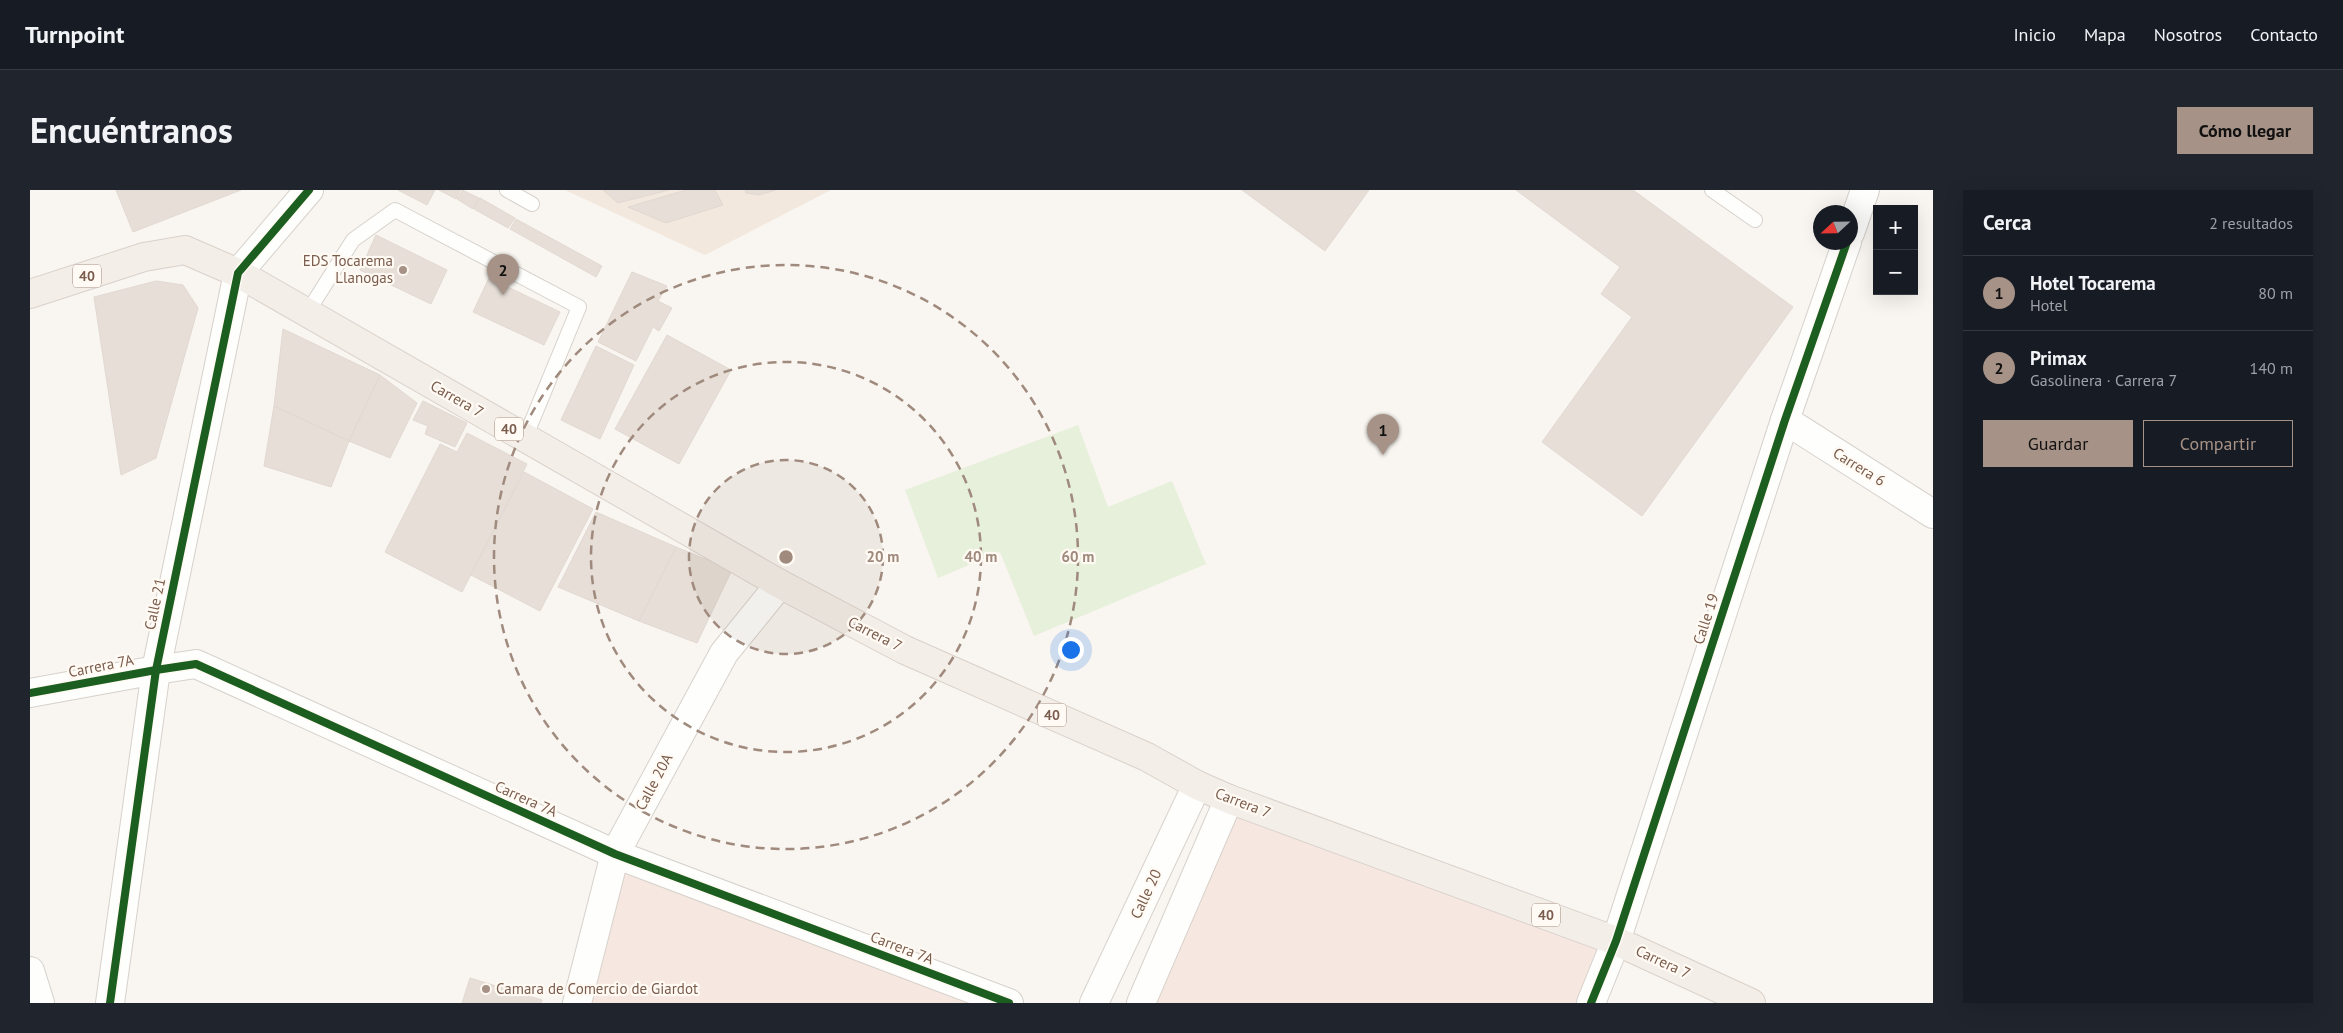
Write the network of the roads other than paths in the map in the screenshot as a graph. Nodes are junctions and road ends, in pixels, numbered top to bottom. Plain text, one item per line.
1 (309, 190) edge
2 (507, 190) edge
3 (1712, 190) edge
4 (1866, 190) edge
5 (532, 204) dead end
6 (1858, 212) edge
7 (1755, 220) dead end
8 (1844, 250) edge
9 (238, 273) junction
10 (30, 294) edge
11 (307, 313) junction
12 (1785, 420) junction
13 (525, 438) junction
14 (1933, 514) edge
15 (780, 584) junction
16 (156, 670) junction
17 (30, 694) edge
18 (1198, 785) junction
19 (1229, 799) junction
20 (615, 854) junction
21 (1616, 941) junction
22 (30, 971) edge
23 (40, 1003) edge
24 (110, 1003) edge
25 (577, 1003) edge
26 (1009, 1003) edge
27 (1094, 1003) edge
28 (1141, 1003) edge
29 (1591, 1003) edge
30 (1751, 1003) edge

1 - 9 street
2 - 5 lane
3 - 7 lane
4 - 6 street
8 - 12 street, Calle 19
9 - 10 main road, Carrera 7 / 40
9 - 11 main road, Carrera 7 / 40
9 - 16 street, Calle 21
11 - 13 main road, Carrera 7 / 40
11 - 13 lane
12 - 14 street, Carrera 6
12 - 21 street, Calle 19
13 - 15 main road, Carrera 7 / 40
15 - 18 main road, Carrera 7 / 40
15 - 20 street, Calle 20A
16 - 17 street, Carrera 7A
16 - 20 street, Carrera 7A
16 - 24 street, Calle 21
18 - 19 main road, Carrera 7 / 40
18 - 27 street, Calle 20
19 - 21 main road, Carrera 7 / 40
19 - 28 street
20 - 25 street, Calle 20A
20 - 26 street, Carrera 7A
21 - 29 street, Calle 19
21 - 30 main road, Carrera 7 / 40
22 - 23 street

